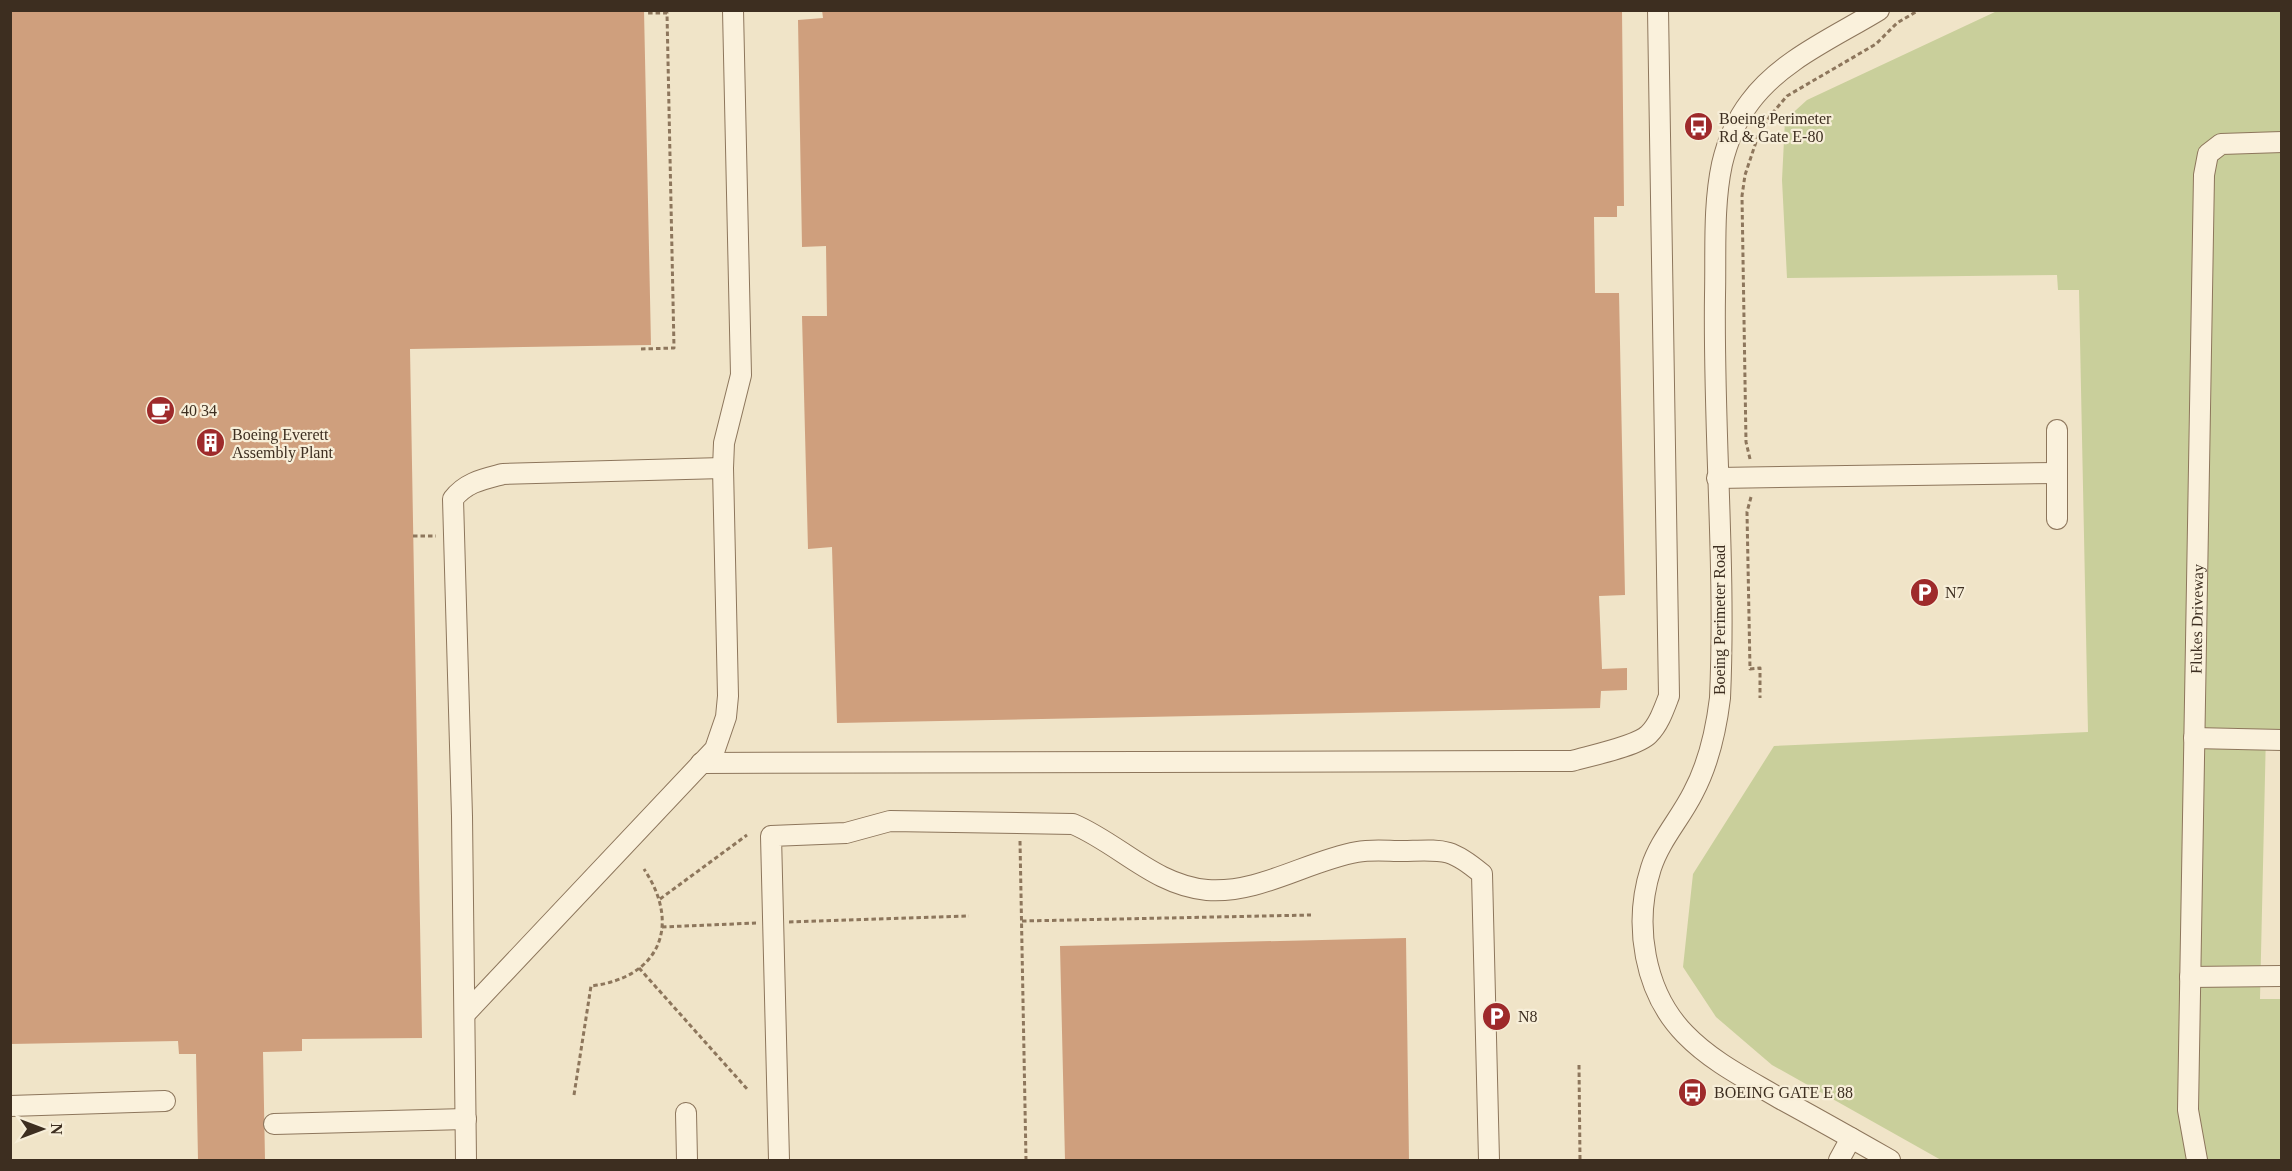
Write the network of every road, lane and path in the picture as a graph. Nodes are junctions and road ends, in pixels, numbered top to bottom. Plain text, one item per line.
1 (647, 10) edge
2 (733, 10) edge
3 (1658, 10) edge
4 (1879, 10) edge
5 (1918, 10) edge
6 (2282, 142) edge
7 (641, 349) dead end
8 (2057, 430) dead end
9 (1750, 459) dead end
10 (723, 468) junction
11 (2057, 473) junction
12 (1717, 477) junction
13 (1751, 497) dead end
14 (2057, 519) dead end
15 (1760, 699) dead end
16 (2194, 738) junction
17 (2282, 740) edge
18 (701, 763) junction
19 (1020, 822) junction
20 (747, 836) dead end
21 (644, 869) dead end
22 (660, 899) junction
23 (1311, 915) dead end
24 (969, 916) dead end
25 (1021, 921) junction
26 (773, 923) junction
27 (662, 927) junction
28 (639, 968) junction
29 (2282, 976) edge
30 (2190, 977) junction
31 (465, 1014) junction
32 (1579, 1065) dead end
33 (748, 1090) dead end
34 (574, 1095) dead end
35 (165, 1101) dead end
36 (10, 1106) edge
37 (686, 1113) dead end
38 (466, 1119) junction
39 (274, 1124) dead end
40 (1851, 1138) junction
41 (466, 1161) edge
42 (687, 1161) edge
43 (778, 1161) edge
44 (1026, 1161) edge
45 (1489, 1161) edge
46 (1580, 1161) edge
47 (1839, 1161) edge
48 (1890, 1161) edge
49 (2197, 1161) edge

1 - 7 path
2 - 10 street
3 - 18 street
4 - 12 street, Boeing Perimeter Road
5 - 9 path
6 - 16 street, Flukes Driveway
8 - 11 street
10 - 18 street
10 - 31 street
11 - 12 street
11 - 14 street
12 - 40 street, Boeing Perimeter Road
13 - 15 path
16 - 17 street
16 - 30 street, Flukes Driveway
18 - 31 street
19 - 25 path
19 - 26 street
19 - 45 street
20 - 22 path
21 - 22 path
22 - 27 path
23 - 25 path
24 - 26 path
25 - 44 path
26 - 27 path
26 - 43 street
27 - 28 path
28 - 33 path
28 - 34 path
29 - 30 street
30 - 49 street, Flukes Driveway
31 - 38 street
32 - 46 path
35 - 36 street
37 - 42 street
38 - 39 street
38 - 41 street
40 - 47 street
40 - 48 street, Boeing Perimeter Road

